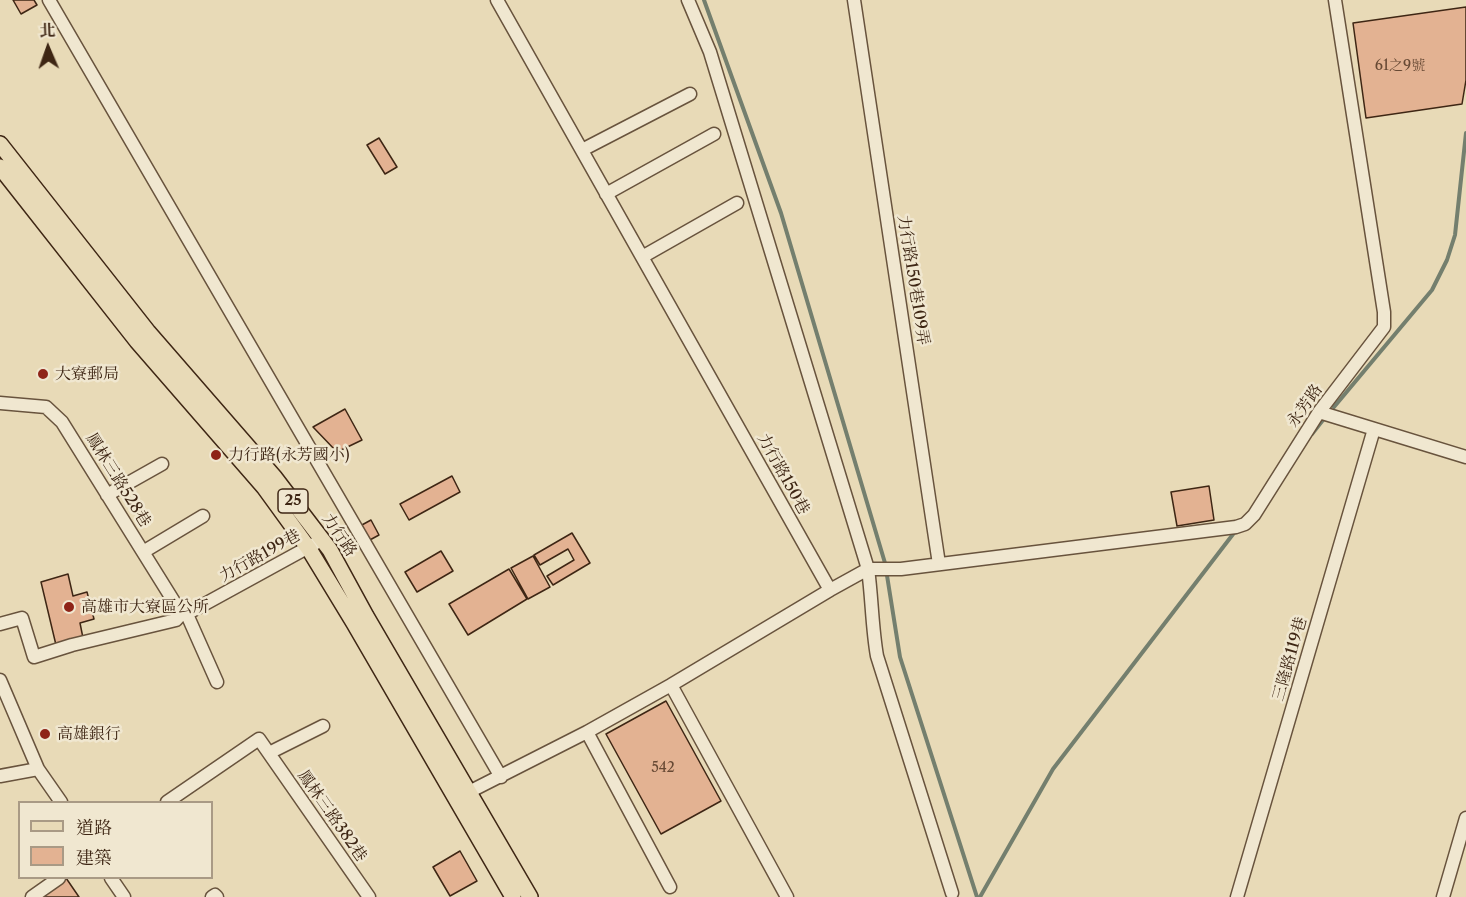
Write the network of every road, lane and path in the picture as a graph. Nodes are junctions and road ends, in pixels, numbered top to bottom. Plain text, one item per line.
1 (49, 0) edge
2 (497, 0) edge
3 (688, 0) edge
4 (854, 0) edge
5 (1335, 0) edge
6 (690, 94) dead end
7 (714, 134) dead end
8 (0, 144) edge
9 (582, 150) junction
10 (0, 167) edge
11 (606, 194) junction
12 (737, 203) dead end
13 (642, 258) junction
14 (0, 403) edge
15 (1319, 412) junction
16 (1374, 429) junction
17 (1466, 457) edge
18 (162, 464) dead end
19 (107, 495) junction
20 (203, 516) dead end
21 (322, 539) junction
22 (309, 549) junction
23 (143, 552) junction
24 (939, 564) junction
25 (868, 569) junction
26 (830, 590) junction
27 (186, 610) junction
28 (0, 624) edge
29 (0, 680) edge
30 (217, 682) dead end
31 (671, 685) junction
32 (323, 726) dead end
33 (586, 732) junction
34 (269, 753) junction
35 (38, 769) junction
36 (0, 776) edge
37 (501, 777) junction
38 (463, 796) junction
39 (60, 801) edge
40 (168, 801) edge
41 (1466, 818) edge
42 (58, 879) edge
43 (112, 879) edge
44 (670, 887) dead end
45 (952, 893) dead end
46 (32, 897) edge
47 (124, 897) edge
48 (369, 897) edge
49 (513, 897) edge
50 (530, 897) edge
51 (787, 897) edge
52 (1237, 897) edge
53 (1443, 897) edge

1 - 37 street
2 - 9 street, 力行路150巷
3 - 25 street
4 - 24 street, 力行路150巷109弄
5 - 15 street, 永芳路
6 - 9 street
7 - 11 street
8 - 21 main road, 力行路 / 25
9 - 11 street, 力行路150巷
10 - 22 main road, 力行路 / 25
11 - 13 street, 力行路150巷
12 - 13 street
13 - 26 street, 力行路150巷
14 - 19 street, 鳳林三路528巷
15 - 16 street
15 - 24 street, 永芳路
16 - 17 street
16 - 52 street, 三隆路119巷
18 - 19 street
19 - 23 street, 鳳林三路528巷
20 - 23 street
21 - 22 street, 力行路199巷
21 - 38 main road, 力行路 / 25
22 - 27 street, 力行路199巷
22 - 38 main road, 力行路 / 25
23 - 27 street, 鳳林三路528巷
24 - 25 street
25 - 26 street
25 - 45 street
26 - 31 street
27 - 28 street, 力行路199巷
27 - 30 street
29 - 35 street
31 - 33 street
31 - 51 street
32 - 34 street
33 - 37 street
33 - 44 street
34 - 40 street
34 - 48 street, 鳳林三路382巷
35 - 36 street
35 - 39 street
37 - 38 street
38 - 49 main road, 力行路 / 25
38 - 50 main road, 力行路 / 25
41 - 53 street
42 - 46 street
43 - 47 street

